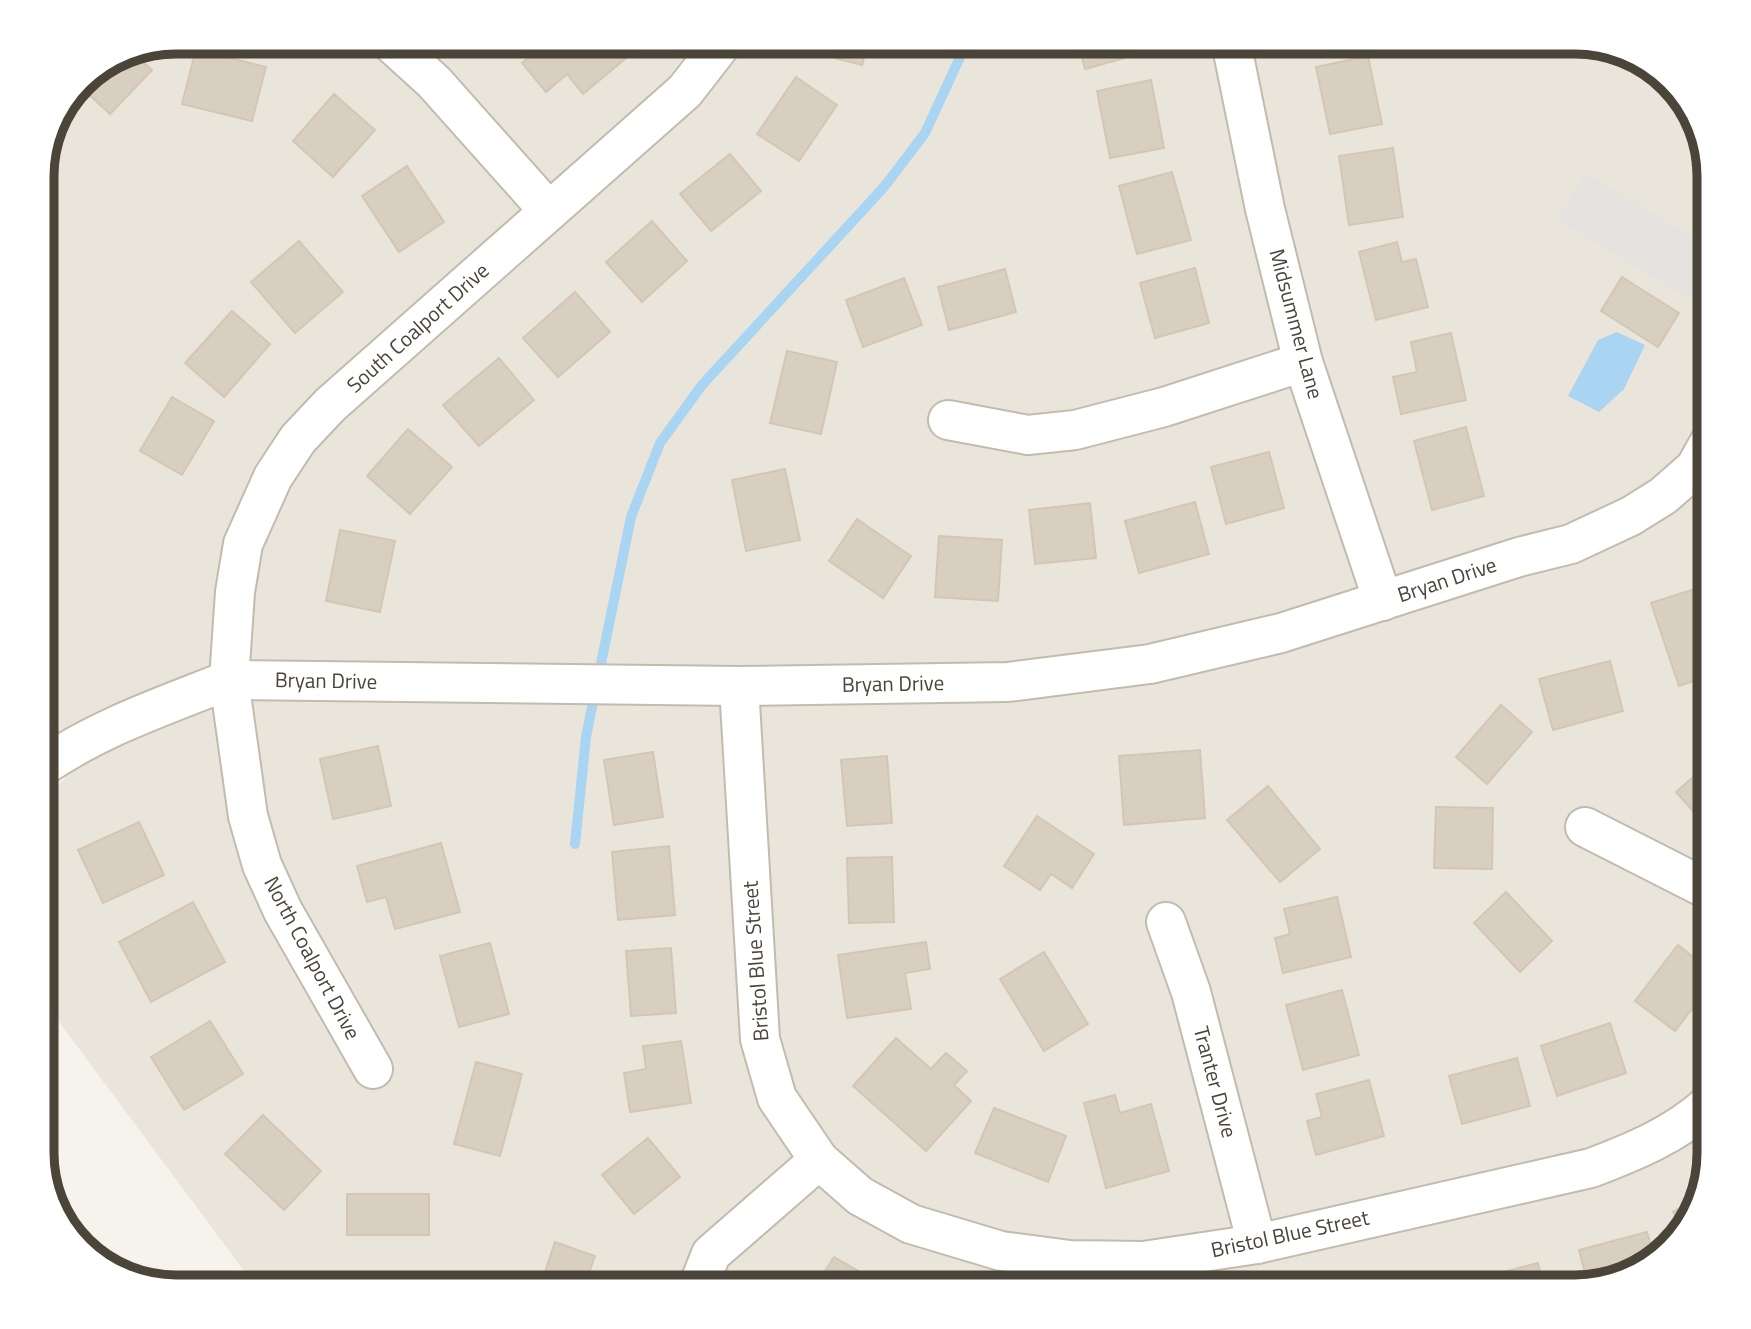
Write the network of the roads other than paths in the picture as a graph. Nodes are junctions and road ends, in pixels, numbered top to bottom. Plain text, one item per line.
1 (404, 54) edge
2 (714, 54) edge
3 (1233, 54) edge
4 (548, 211) junction
5 (1303, 362) junction
6 (948, 420) dead end
7 (1697, 469) edge
8 (1383, 601) junction
9 (229, 680) junction
10 (739, 686) junction
11 (55, 758) edge
12 (1585, 827) dead end
13 (1697, 884) edge
14 (1166, 922) dead end
15 (373, 1069) dead end
16 (1697, 1115) edge
17 (819, 1160) junction
18 (1257, 1244) junction
19 (703, 1275) edge

1 - 4 street
2 - 4 street, South Coalport Drive
3 - 5 street, Midsummer Lane
4 - 9 street, South Coalport Drive
5 - 6 street
5 - 8 street, Midsummer Lane
7 - 8 street, Bryan Drive
8 - 10 street, Bryan Drive
9 - 10 street, Bryan Drive
9 - 11 street, Bryan Drive
9 - 15 street, North Coalport Drive
10 - 17 street, Bristol Blue Street
12 - 13 street
14 - 18 street, Tranter Drive
16 - 18 street, Bristol Blue Street
17 - 18 street, Bristol Blue Street
17 - 19 street

